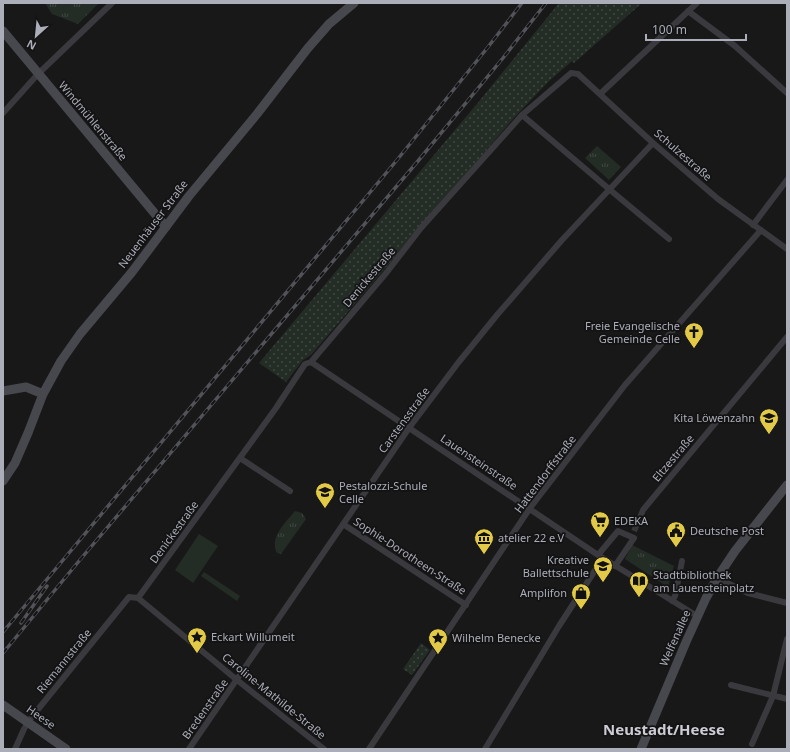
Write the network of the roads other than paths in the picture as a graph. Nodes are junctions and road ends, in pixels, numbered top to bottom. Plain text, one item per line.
1 (112, 3) edge
2 (354, 3) edge
3 (697, 3) edge
4 (688, 10) junction
5 (3, 31) edge
6 (571, 73) joint
7 (38, 74) junction
8 (787, 93) edge
9 (600, 94) junction
10 (3, 113) edge
11 (522, 115) junction
12 (653, 143) junction
13 (787, 180) edge
14 (609, 189) junction
15 (753, 225) junction
16 (166, 227) junction
17 (760, 230) junction
18 (669, 239) dead end
19 (787, 249) edge
20 (787, 337) edge
21 (311, 362) junction
22 (3, 391) edge
23 (43, 394) junction
24 (409, 428) junction
25 (240, 458) junction
26 (3, 481) edge
27 (787, 485) edge
28 (290, 490) dead end
29 (530, 508) junction
30 (638, 520) tunnel mouth
31 (343, 524) junction
32 (634, 531) tunnel mouth
33 (634, 538) junction
34 (601, 556) junction
35 (682, 562) dead end
36 (615, 566) junction
37 (717, 578) junction
38 (138, 598) junction
39 (672, 601) junction
40 (787, 602) edge
41 (466, 605) junction
42 (697, 616) junction
43 (787, 639) edge
44 (237, 680) junction
45 (731, 685) dead end
46 (773, 696) junction
47 (787, 700) edge
48 (3, 705) edge
49 (28, 723) junction
50 (752, 744) dead end
51 (15, 749) edge
52 (66, 749) edge
53 (189, 749) edge
54 (324, 749) edge
55 (369, 749) edge
56 (485, 749) edge
57 (641, 749) edge

1 - 7 street
2 - 16 street, Neuenhäuser Straße
3 - 4 street
4 - 8 street
4 - 9 street
5 - 7 street, Windmühlenstraße
6 - 9 street, Schulzestraße
6 - 11 street, Denickestraße
7 - 10 street
7 - 16 street, Windmühlenstraße
9 - 12 street, Schulzestraße
11 - 14 street
11 - 21 street, Denickestraße
12 - 14 street, Carstensstraße
12 - 15 street, Schulzestraße
13 - 15 street
14 - 18 street
14 - 24 street, Carstensstraße
15 - 17 street, Schulzestraße
16 - 23 street, Neuenhäuser Straße
17 - 19 street, Schulzestraße
17 - 29 street, Hattendorffstraße
20 - 30 street, Eltzestraße
21 - 24 street, Lauensteinstraße
21 - 25 street, Denickestraße
22 - 23 street
23 - 26 street, Neuenhäuser Straße
24 - 29 street, Lauensteinstraße
24 - 31 street, Carstensstraße
25 - 28 street
25 - 38 street, Denickestraße
27 - 37 street, Welfenallee
29 - 34 street, Lauensteinstraße
29 - 41 street, Hattendorffstraße
31 - 41 street, Sophie-Dorotheen-Straße
31 - 44 street, Carstensstraße
32 - 33 street
33 - 34 street
33 - 36 street
34 - 36 street, Lauensteinstraße
34 - 56 street
35 - 39 street
36 - 39 street, Lauensteinstraße
37 - 40 street
37 - 42 street, Welfenallee
38 - 44 street, Caroline-Mathilde-Straße
38 - 49 street, Riemannstraße
39 - 42 street, Lauensteinstraße
41 - 55 street, Hattendorffstraße
42 - 57 street, Welfenallee
43 - 46 street
44 - 53 street, Bredenstraße
44 - 54 street, Caroline-Mathilde-Straße
45 - 46 street
46 - 47 street
46 - 50 street
48 - 49 street, Heese
49 - 51 street, Riemannstraße
49 - 52 street, Heese

